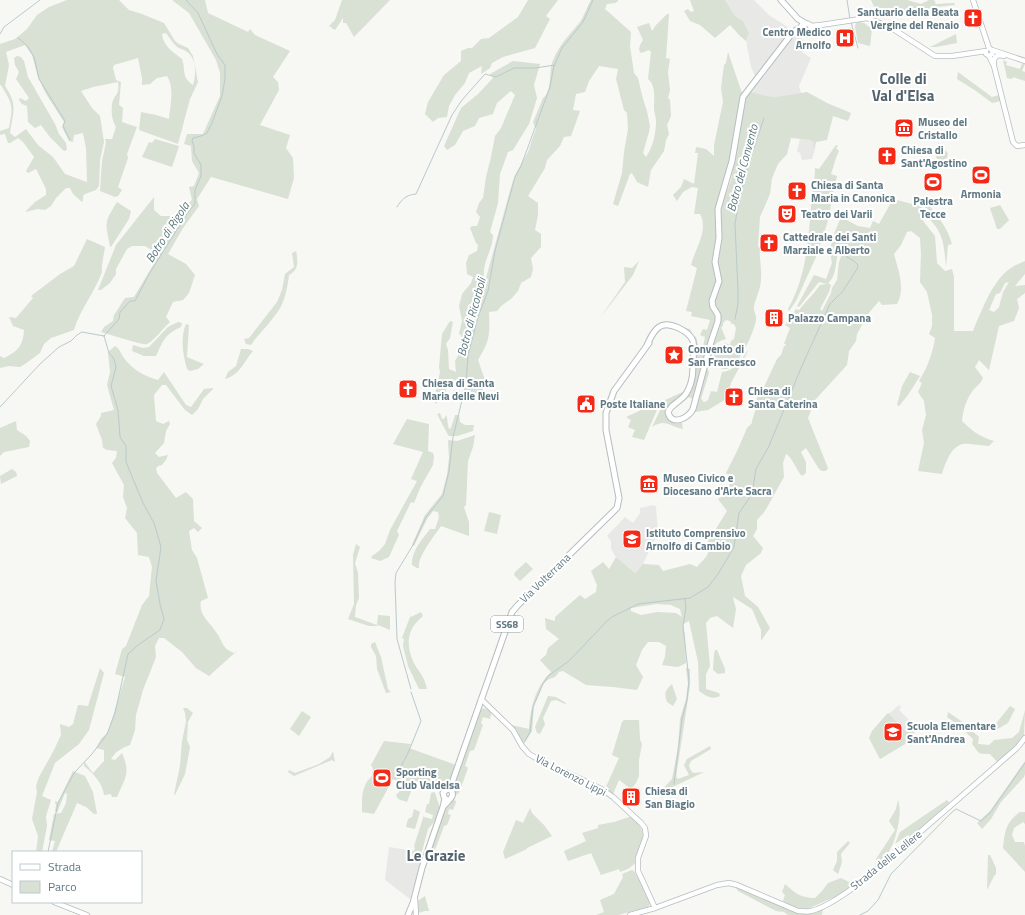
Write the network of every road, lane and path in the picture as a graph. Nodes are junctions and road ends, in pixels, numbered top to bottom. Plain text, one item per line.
1 (781, 0) edge
2 (973, 0) edge
3 (820, 25) junction
4 (804, 26) junction
5 (812, 31) junction
6 (987, 50) junction
7 (1013, 57) junction
8 (1025, 61) edge
9 (994, 66) junction
10 (1025, 145) edge
11 (481, 699) junction
12 (478, 706) junction
13 (493, 710) junction
14 (1025, 738) edge
15 (449, 790) junction
16 (447, 799) junction
17 (0, 879) edge
18 (12, 885) edge
19 (414, 897) junction
20 (57, 903) edge
21 (655, 908) junction
22 (88, 915) edge
23 (408, 915) edge
24 (416, 915) edge
25 (630, 915) edge

1 - 4 main road
2 - 6 street
3 - 4 street
3 - 5 street
3 - 6 street
4 - 5 main road
4 - 5 main road
4 - 11 main road, Via Volterrana / SS68
6 - 7 street
6 - 9 street
7 - 8 street
7 - 9 street
9 - 10 street
11 - 12 main road, Via Volterrana / SS68
11 - 13 street, Via Lorenzo Lippi
12 - 13 street
12 - 15 main road, Via Volterrana / SS68
13 - 21 street, Via Lorenzo Lippi
14 - 21 street, Strada delle Lellere
15 - 16 main road, Via Volterrana / SS68
15 - 16 main road, Via Volterrana / SS68
16 - 19 main road, Via Volterrana / SS68
17 - 18 street
19 - 23 main road, Via Volterrana / SS68
19 - 24 street
20 - 22 street
21 - 25 street, Strada delle Lellere

